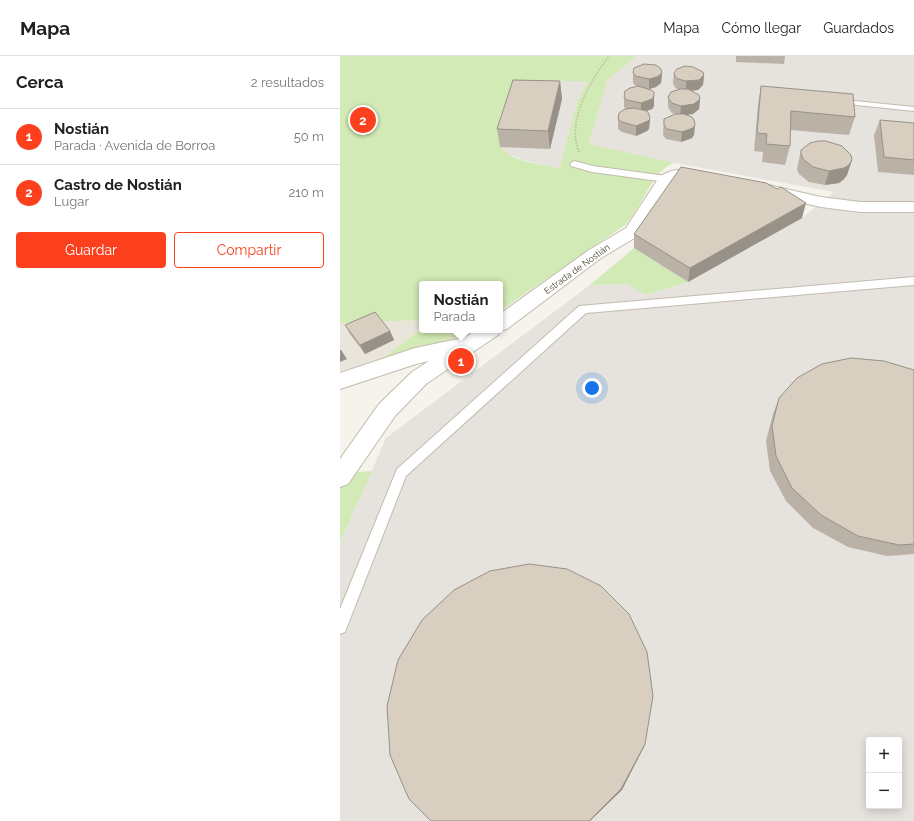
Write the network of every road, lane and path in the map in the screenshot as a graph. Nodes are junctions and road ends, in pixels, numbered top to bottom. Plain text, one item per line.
1 (609, 56) edge
2 (831, 100) edge
3 (914, 108) edge
4 (574, 164) dead end
5 (603, 171) junction
6 (666, 179) junction
7 (717, 179) edge
8 (747, 186) edge
9 (914, 207) edge
10 (914, 281) edge
11 (503, 322) edge
12 (487, 333) edge
13 (473, 343) junction
14 (340, 381) edge
15 (340, 477) edge
16 (340, 627) edge

1 - 5 path
2 - 3 lane
4 - 5 lane
5 - 6 lane
6 - 7 street
6 - 11 street, Estrada de Nostián
8 - 9 street
10 - 16 lane
12 - 13 street
13 - 14 street
13 - 15 street

